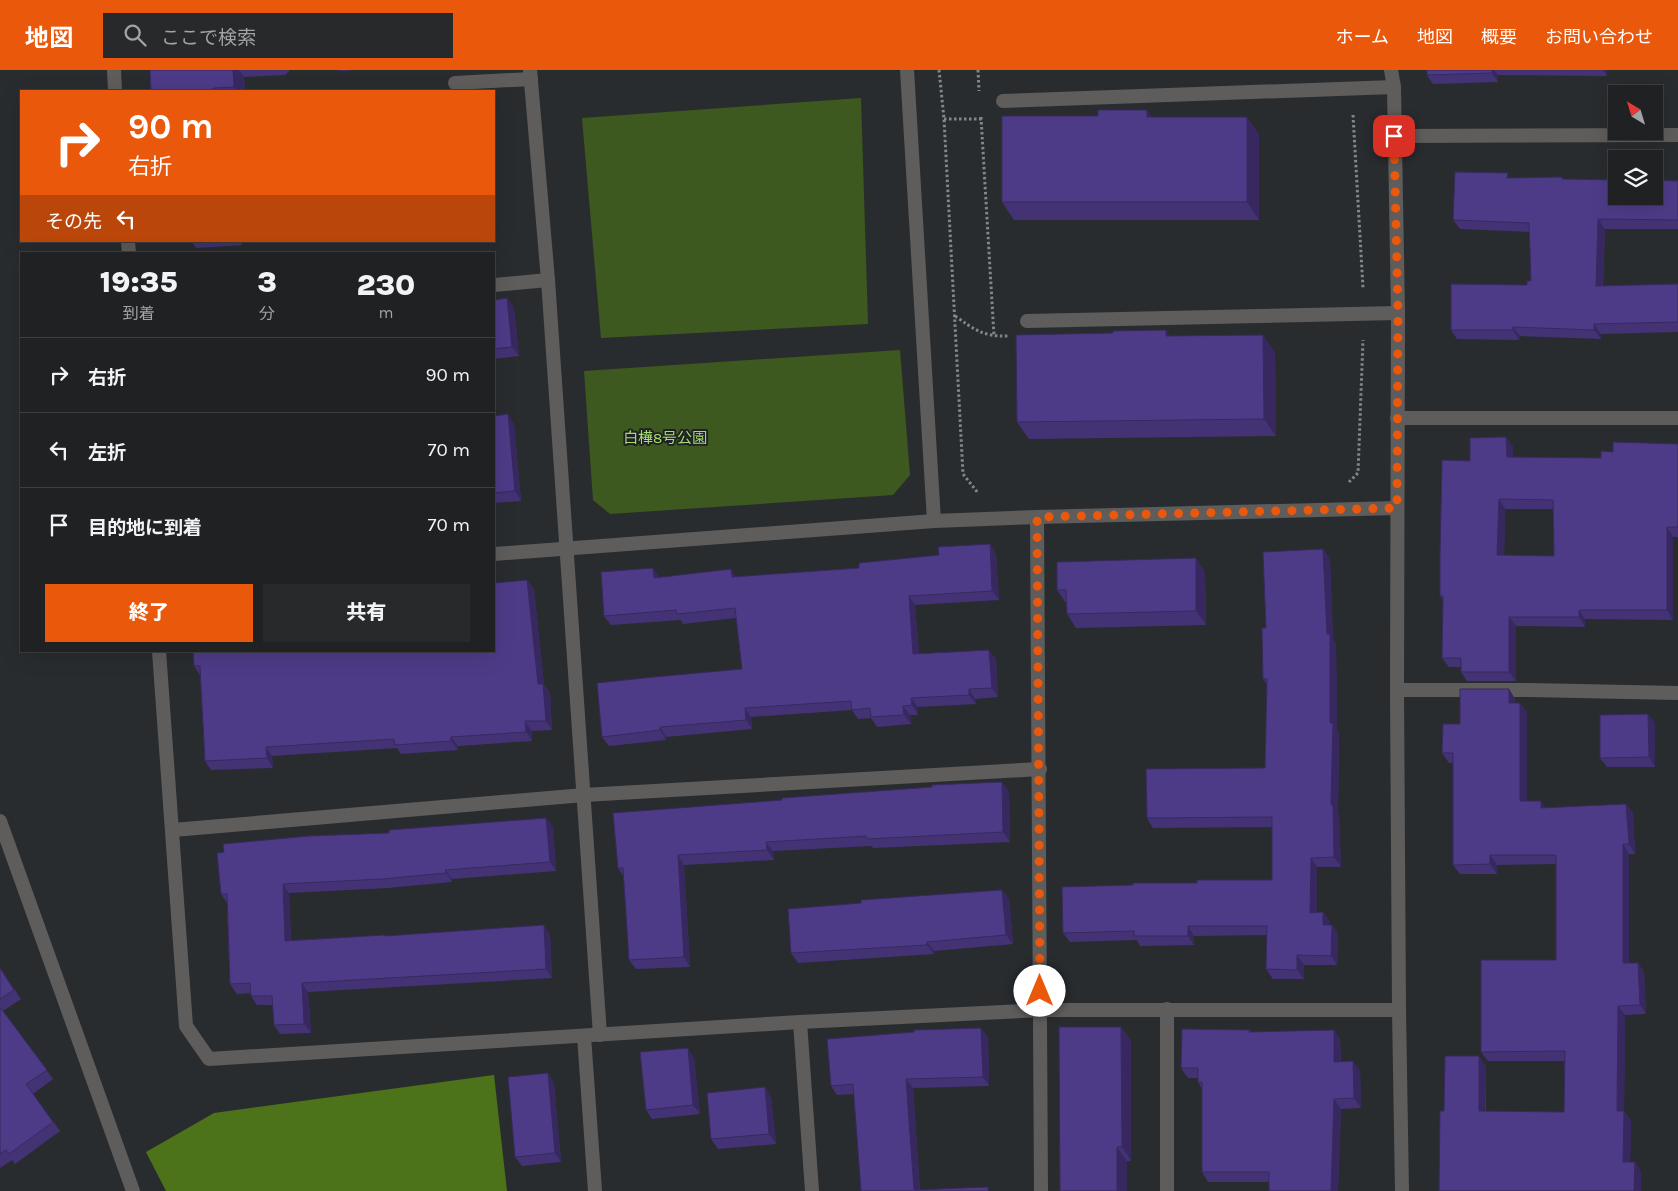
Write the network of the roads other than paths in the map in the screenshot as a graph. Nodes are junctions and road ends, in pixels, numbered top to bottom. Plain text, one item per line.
1 (114, 70) edge
2 (907, 70) edge
3 (1392, 70) edge
4 (530, 74) edge
5 (455, 82) edge
6 (1394, 87) junction
7 (116, 90) edge
8 (1003, 101) dead end
9 (1678, 135) edge
10 (1394, 136) junction
11 (548, 280) junction
12 (495, 285) edge
13 (1398, 313) junction
14 (1027, 321) dead end
15 (1397, 418) junction
16 (1678, 418) edge
17 (1397, 508) junction
18 (1037, 517) junction
19 (934, 521) junction
20 (566, 548) junction
21 (495, 554) edge
22 (159, 652) edge
23 (1397, 690) junction
24 (1678, 692) edge
25 (1040, 769) junction
26 (584, 796) junction
27 (0, 821) edge
28 (173, 830) junction
29 (1167, 1009) junction
30 (1041, 1010) junction
31 (1399, 1010) junction
32 (800, 1022) junction
33 (600, 1035) junction
34 (584, 1036) junction
35 (134, 1191) edge
36 (595, 1191) edge
37 (812, 1191) edge
38 (1041, 1191) edge
39 (1167, 1191) edge
40 (1402, 1191) edge

1 - 7 street
2 - 19 street
3 - 6 street
4 - 5 street
4 - 11 street
6 - 8 street
6 - 10 street
9 - 10 street
10 - 13 street
11 - 12 street
11 - 20 street
13 - 14 street
13 - 15 street
15 - 16 street
15 - 17 street
17 - 18 street
17 - 23 street
18 - 19 street
18 - 25 street
19 - 20 street
20 - 21 street
20 - 26 street
22 - 28 street
23 - 24 street
23 - 31 street
25 - 26 street
25 - 30 street
26 - 28 street
26 - 33 street
27 - 35 street
28 - 34 street
29 - 30 street
29 - 31 street
29 - 39 street
30 - 32 street
30 - 38 street
31 - 40 street
32 - 33 street
32 - 37 street
33 - 34 street
34 - 36 street

